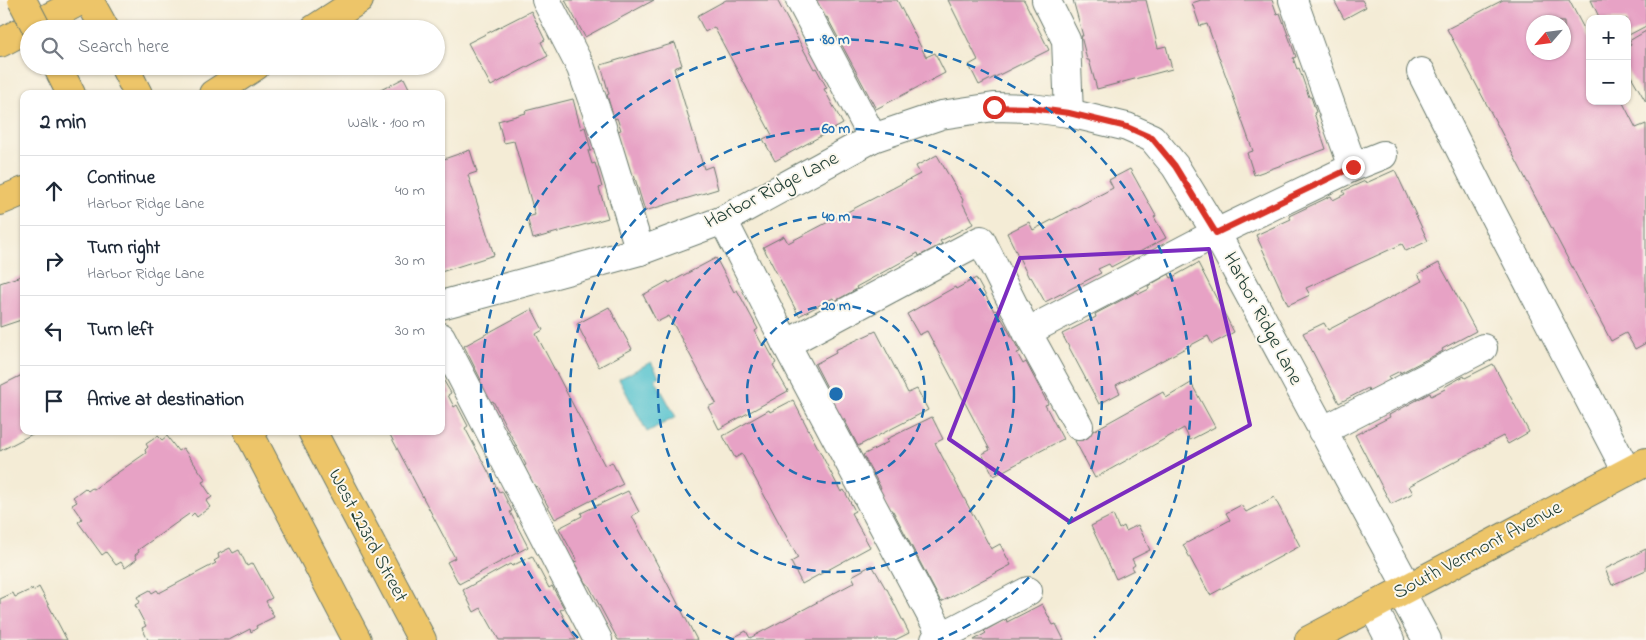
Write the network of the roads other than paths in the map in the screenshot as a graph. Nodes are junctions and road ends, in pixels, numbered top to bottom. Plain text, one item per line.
1 (22, 0) edge
2 (82, 0) edge
3 (89, 0) edge
4 (359, 0) edge
5 (546, 0) edge
6 (800, 0) edge
7 (1046, 0) edge
8 (1293, 0) edge
9 (33, 20) edge
10 (45, 20) edge
11 (100, 20) edge
12 (328, 20) edge
13 (20, 33) edge
14 (0, 44) edge
15 (1421, 72) dead end
16 (62, 75) edge
17 (242, 75) edge
18 (70, 90) edge
19 (219, 90) edge
20 (1069, 113) junction
21 (873, 138) junction
22 (1383, 155) dead end
23 (1353, 167) junction
24 (20, 193) edge
25 (0, 201) edge
26 (722, 220) junction
27 (1216, 233) junction
28 (640, 251) junction
29 (445, 304) edge
30 (1027, 332) junction
31 (786, 344) junction
32 (445, 345) edge
33 (1482, 348) dead end
34 (1079, 426) dead end
35 (1322, 431) junction
36 (250, 435) edge
37 (314, 435) edge
38 (1637, 467) edge
39 (1404, 590) junction
40 (1028, 591) dead end
41 (1373, 607) junction
42 (938, 638) edge
43 (358, 640) edge
44 (422, 640) edge
45 (598, 640) edge
46 (1310, 640) edge
47 (1390, 640) edge
48 (1427, 640) edge

1 - 9 main road, bridge
2 - 10 main road
3 - 11 main road
4 - 12 main road
5 - 28 lane
6 - 21 lane
7 - 20 lane
8 - 23 lane
13 - 14 main road
15 - 38 lane
16 - 18 main road
17 - 19 main road
20 - 21 lane, Harbor Ridge Lane
20 - 27 lane, Harbor Ridge Lane
21 - 26 lane, Harbor Ridge Lane
22 - 23 lane
23 - 27 lane
24 - 25 main road
26 - 28 lane, Harbor Ridge Lane
26 - 31 lane
27 - 30 lane
27 - 35 lane, Harbor Ridge Lane
28 - 29 lane, Harbor Ridge Lane
30 - 31 lane
30 - 34 lane
31 - 42 lane
32 - 45 lane
33 - 35 lane
35 - 39 lane, Harbor Ridge Lane
36 - 43 main road
37 - 44 main road, West 223rd Street
38 - 39 main road, South Vermont Avenue
39 - 41 main road, South Vermont Avenue
39 - 48 lane, Harbor Ridge Lane
40 - 42 lane
41 - 46 main road, South Vermont Avenue
41 - 47 lane

